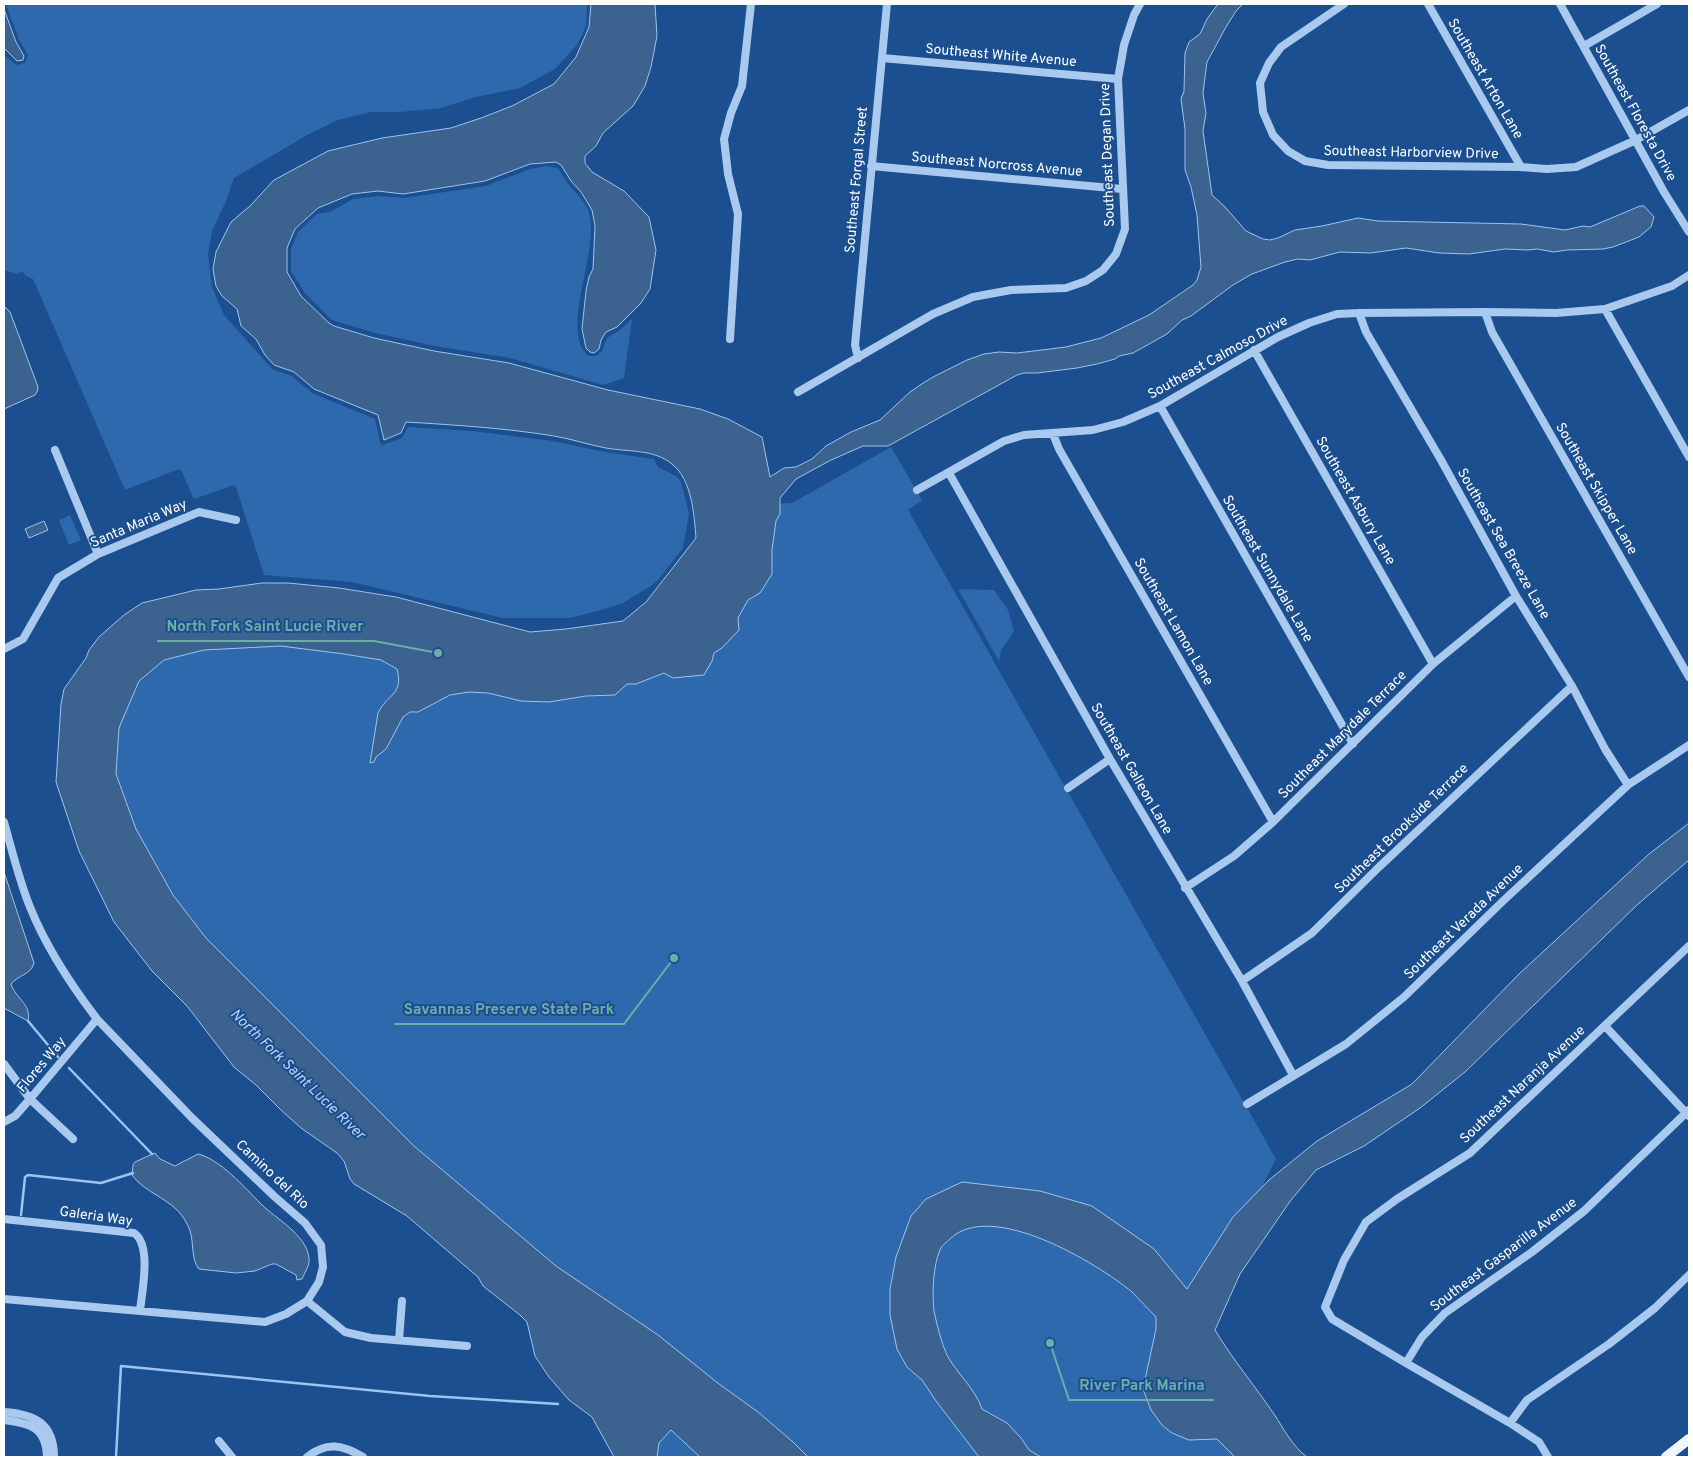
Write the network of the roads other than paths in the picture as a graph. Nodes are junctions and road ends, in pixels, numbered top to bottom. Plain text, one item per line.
1 (751, 4) edge
2 (887, 4) edge
3 (1140, 4) edge
4 (1344, 4) edge
5 (1428, 4) edge
6 (1560, 4) edge
7 (1658, 4) edge
8 (1584, 46) junction
9 (882, 58) junction
10 (1118, 79) junction
11 (1689, 110) edge
12 (1636, 140) junction
13 (870, 166) junction
14 (1521, 167) junction
15 (1122, 189) junction
16 (1689, 232) edge
17 (1689, 275) edge
18 (1605, 309) junction
19 (1485, 312) junction
20 (1359, 313) junction
21 (730, 339) dead end
22 (1254, 350) junction
23 (858, 358) junction
24 (798, 392) dead end
25 (1160, 406) junction
26 (1053, 434) junction
27 (55, 450) dead end
28 (1689, 457) edge
29 (949, 473) junction
30 (917, 490) dead end
31 (236, 520) dead end
32 (98, 554) junction
33 (1516, 596) junction
34 (4, 649) edge
35 (1433, 664) junction
36 (1689, 677) edge
37 (1572, 686) junction
38 (1353, 744) junction
39 (1689, 745) edge
40 (1110, 759) junction
41 (1628, 785) junction
42 (1068, 788) dead end
43 (4, 822) edge
44 (1273, 822) junction
45 (1185, 888) junction
46 (1689, 946) edge
47 (1242, 981) junction
48 (97, 1019) junction
49 (1605, 1026) junction
50 (4, 1064) edge
51 (1293, 1075) junction
52 (30, 1099) junction
53 (1247, 1104) dead end
54 (1688, 1113) edge
55 (4, 1122) edge
56 (73, 1140) dead end
57 (4, 1219) edge
58 (1689, 1275) edge
59 (4, 1299) edge
60 (307, 1301) junction
61 (402, 1301) dead end
62 (140, 1311) junction
63 (399, 1340) junction
64 (467, 1346) dead end
65 (1406, 1363) junction
66 (4, 1412) edge
67 (24, 1419) junction
68 (4, 1420) edge
69 (1510, 1423) junction
70 (1689, 1439) edge
71 (219, 1441) dead end
72 (46, 1457) edge
73 (54, 1457) edge
74 (232, 1457) edge
75 (306, 1457) edge
76 (363, 1457) edge
77 (1548, 1457) edge
78 (1666, 1457) edge

1 - 21 street
2 - 9 street, Southeast Forgal Street
3 - 10 street, Southeast Degan Drive
4 - 14 street, Southeast Harborview Drive
5 - 14 street, Southeast Arton Lane
6 - 8 street, Southeast Floresta Drive
7 - 8 street
8 - 12 street, Southeast Floresta Drive
9 - 10 street, Southeast White Avenue
9 - 13 street, Southeast Forgal Street
10 - 15 street, Southeast Degan Drive
11 - 12 street, Southeast Harborview Drive
12 - 14 street, Southeast Harborview Drive
12 - 16 street, Southeast Floresta Drive
13 - 15 street, Southeast Norcross Avenue
13 - 23 street, Southeast Forgal Street
15 - 23 street, Southeast Degan Drive
17 - 18 street, Southeast Calmoso Drive
18 - 19 street, Southeast Calmoso Drive
18 - 28 street
19 - 20 street, Southeast Calmoso Drive
19 - 36 street, Southeast Skipper Lane
20 - 22 street, Southeast Calmoso Drive
20 - 33 street, Southeast Sea Breeze Lane
22 - 25 street, Southeast Calmoso Drive
22 - 35 street, Southeast Asbury Lane
23 - 24 street, Southeast Degan Drive
25 - 26 street, Southeast Calmoso Drive
25 - 38 street, Southeast Sunnydale Lane
26 - 29 street, Southeast Calmoso Drive
26 - 44 street, Southeast Lamon Lane
27 - 32 street
29 - 30 street, Southeast Calmoso Drive
29 - 40 street, Southeast Galleon Lane
31 - 32 street, Santa Maria Way
32 - 34 street, Santa Maria Way
33 - 35 street, Southeast Marydale Terrace
33 - 37 street, Southeast Sea Breeze Lane
35 - 38 street, Southeast Marydale Terrace
37 - 41 street, Southeast Sea Breeze Lane
37 - 47 street, Southeast Brookside Terrace
38 - 44 street, Southeast Marydale Terrace
39 - 41 street, Southeast Verada Avenue
40 - 42 street
40 - 45 street, Southeast Galleon Lane
41 - 51 street, Southeast Verada Avenue
43 - 48 street, Camino del Rio
44 - 45 street, Southeast Marydale Terrace
45 - 47 street, Southeast Galleon Lane
46 - 49 street, Southeast Naranja Avenue
47 - 51 street, Southeast Galleon Lane
48 - 52 street, Flores Way
48 - 60 street, Camino del Rio
49 - 54 street
49 - 65 street, Southeast Naranja Avenue
50 - 52 street
51 - 53 street, Southeast Verada Avenue
52 - 55 street, Flores Way
52 - 56 street
54 - 65 street, Southeast Gasparilla Avenue
57 - 62 street, Galeria Way
58 - 69 street
59 - 62 street, Camino del Rio
60 - 62 street, Camino del Rio
60 - 63 street
61 - 63 street
63 - 64 street
65 - 69 street, Southeast Naranja Avenue
66 - 67 street
67 - 68 street
67 - 72 street
67 - 73 street
69 - 77 street, Southeast Naranja Avenue
70 - 78 main road
71 - 74 street
75 - 76 street

